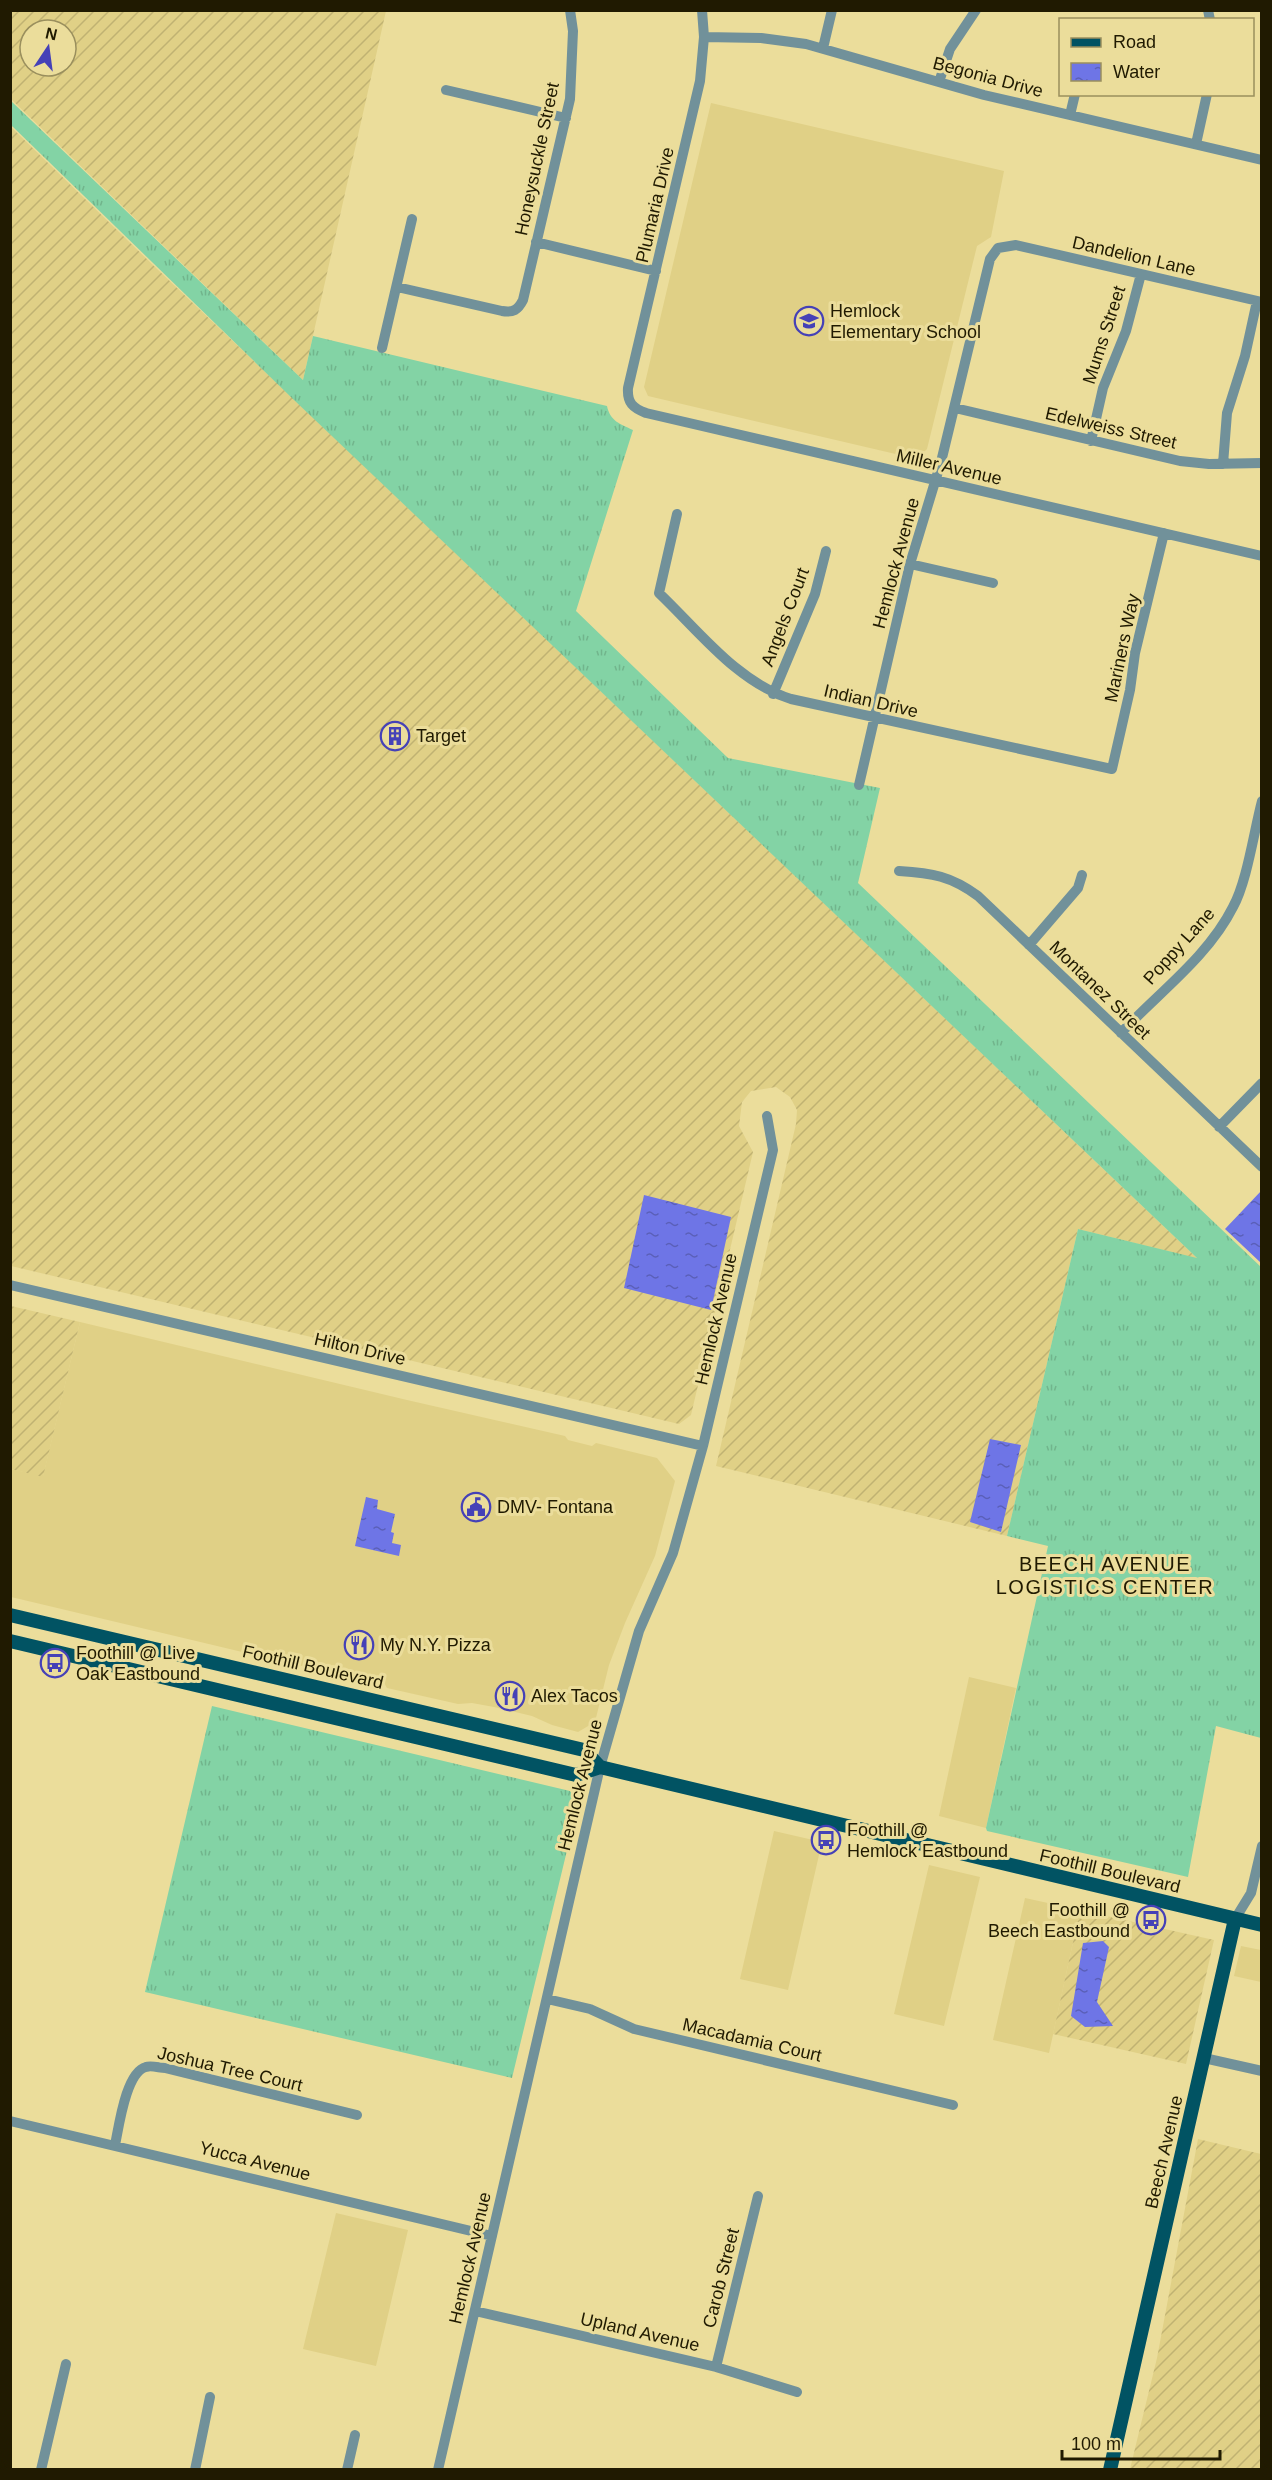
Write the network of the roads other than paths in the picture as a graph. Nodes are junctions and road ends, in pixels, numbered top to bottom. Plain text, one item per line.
1 (570, 10) edge
2 (702, 10) edge
3 (832, 10) edge
4 (976, 10) edge
5 (704, 38) junction
6 (823, 48) junction
7 (939, 82) junction
8 (446, 90) dead end
9 (1075, 96) edge
10 (1207, 96) edge
11 (1070, 115) junction
12 (566, 118) junction
13 (1196, 144) junction
14 (1262, 160) edge
15 (412, 219) dead end
16 (536, 242) junction
17 (998, 248) joint
18 (656, 271) junction
19 (1141, 274) junction
20 (396, 286) junction
21 (1259, 302) edge
22 (382, 348) dead end
23 (630, 404) joint
24 (955, 408) junction
25 (1091, 441) junction
26 (1262, 463) edge
27 (1223, 464) junction
28 (936, 481) junction
29 (677, 514) dead end
30 (1164, 533) junction
31 (826, 551) dead end
32 (1262, 556) edge
33 (910, 564) junction
34 (993, 583) dead end
35 (773, 694) junction
36 (874, 718) junction
37 (1112, 769) joint
38 (859, 785) dead end
39 (1262, 801) edge
40 (899, 871) dead end
41 (1082, 875) dead end
42 (1029, 945) junction
43 (1121, 1033) junction
44 (1262, 1083) edge
45 (767, 1116) dead end
46 (1219, 1127) junction
47 (1262, 1167) edge
48 (10, 1285) edge
49 (703, 1446) junction
50 (10, 1615) edge
51 (10, 1641) edge
52 (600, 1767) junction
53 (1262, 1846) edge
54 (1235, 1919) junction
55 (1262, 1925) edge
56 (547, 1999) junction
57 (1204, 2058) junction
58 (1262, 2071) edge
59 (953, 2105) dead end
60 (357, 2115) dead end
61 (10, 2121) edge
62 (115, 2145) junction
63 (758, 2196) dead end
64 (492, 2236) junction
65 (475, 2310) junction
66 (66, 2364) dead end
67 (716, 2367) junction
68 (797, 2392) dead end
69 (210, 2397) dead end
70 (354, 2435) dead end
71 (41, 2469) edge
72 (195, 2469) edge
73 (347, 2469) edge
74 (438, 2469) edge
75 (1110, 2469) edge

1 - 12 street, Honeysuckle Street
2 - 5 street, Plumaria Drive
3 - 6 street
4 - 7 street
5 - 6 street, Begonia Drive
5 - 18 street, Plumaria Drive
6 - 7 street, Begonia Drive
7 - 11 street, Begonia Drive
8 - 12 street
9 - 11 street
10 - 13 street
11 - 13 street, Begonia Drive
12 - 16 street, Honeysuckle Street
13 - 14 street, Begonia Drive
15 - 20 street
16 - 18 street
16 - 20 street, Honeysuckle Street
17 - 19 street, Dandelion Lane
17 - 24 street, Hemlock Avenue
18 - 23 street, Plumaria Drive
19 - 21 street, Dandelion Lane
19 - 25 street, Mums Street
20 - 22 street
21 - 27 street
23 - 28 street, Miller Avenue
24 - 25 street, Edelweiss Street
24 - 28 street, Hemlock Avenue
25 - 27 street, Edelweiss Street
26 - 27 street, Edelweiss Street
28 - 30 street, Miller Avenue
28 - 33 street, Hemlock Avenue
29 - 35 street, Indian Drive
30 - 32 street, Miller Avenue
30 - 37 street, Mariners Way
31 - 35 street, Angels Court
33 - 34 street
33 - 36 street, Hemlock Avenue
35 - 36 street, Indian Drive
36 - 37 street, Indian Drive
36 - 38 street, Hemlock Avenue
39 - 43 street, Poppy Lane
40 - 42 street, Montanez Street
41 - 42 street
42 - 43 street, Montanez Street
43 - 46 street, Montanez Street
44 - 46 street
45 - 49 street, Hemlock Avenue
46 - 47 street, Montanez Street
48 - 49 street, Hilton Drive
49 - 52 street, Hemlock Avenue
50 - 52 main road, Foothill Boulevard
51 - 52 main road, Foothill Boulevard
52 - 54 main road, Foothill Boulevard
52 - 56 street, Hemlock Avenue
53 - 54 street, Beech Avenue
54 - 55 main road, Foothill Boulevard
54 - 57 main road, Beech Avenue
56 - 59 street, Macadamia Court
56 - 64 street, Hemlock Avenue
57 - 58 street
57 - 75 main road, Beech Avenue
60 - 62 street, Joshua Tree Court
61 - 62 street, Yucca Avenue
62 - 64 street, Yucca Avenue
63 - 67 street, Carob Street
64 - 65 street, Hemlock Avenue
65 - 67 street, Upland Avenue
65 - 74 street, Hemlock Avenue
66 - 71 street
67 - 68 street, Upland Avenue
69 - 72 street
70 - 73 street

